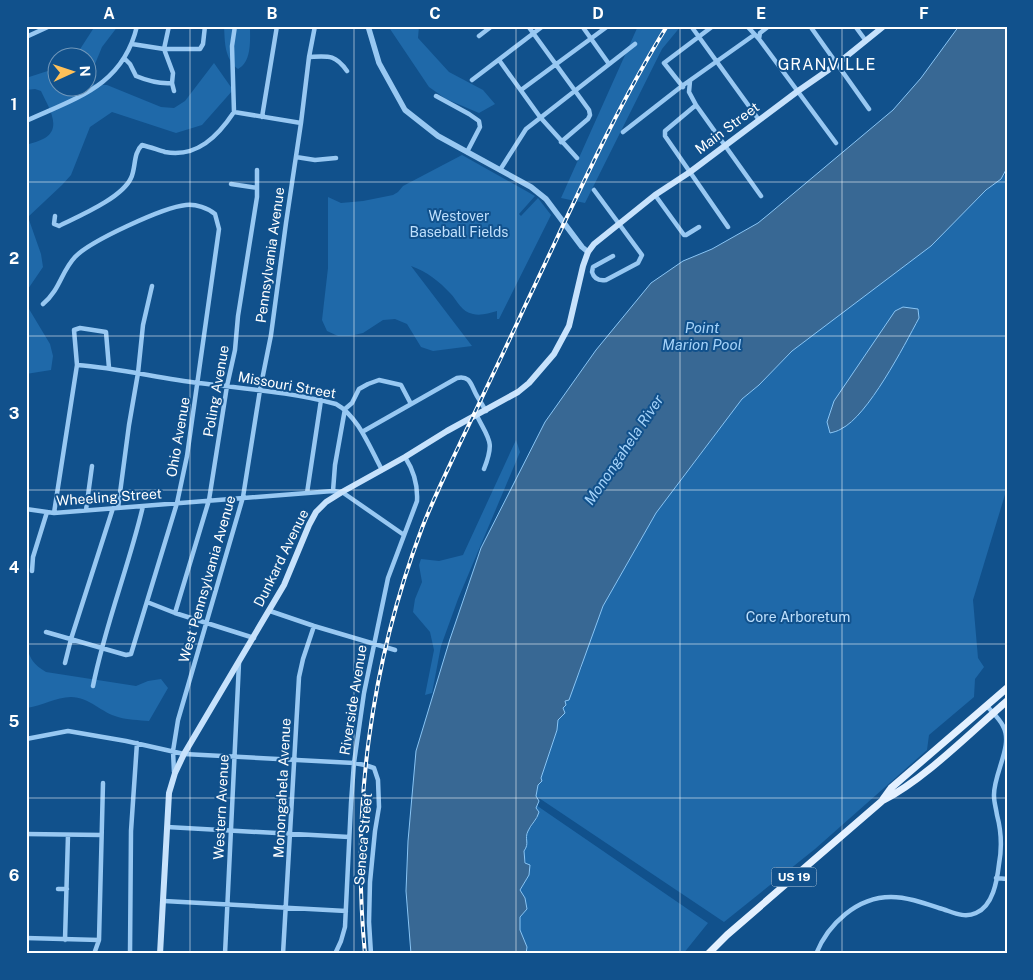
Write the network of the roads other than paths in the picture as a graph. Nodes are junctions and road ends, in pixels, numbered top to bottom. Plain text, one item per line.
1 (50, 26) edge
2 (138, 26) edge
3 (169, 26) edge
4 (205, 26) edge
5 (235, 26) edge
6 (277, 26) edge
7 (315, 26) edge
8 (368, 26) edge
9 (492, 26) edge
10 (528, 26) edge
11 (543, 26) edge
12 (582, 26) edge
13 (608, 26) edge
14 (690, 26) edge
15 (712, 26) edge
16 (747, 26) edge
17 (769, 26) edge
18 (810, 26) edge
19 (855, 26) edge
20 (884, 26) edge
21 (534, 34) junction
22 (754, 35) junction
23 (479, 36) dead end
24 (26, 37) edge
25 (699, 38) junction
26 (591, 39) junction
27 (759, 39) junction
28 (866, 41) junction
29 (132, 44) junction
30 (635, 44) dead end
31 (164, 49) junction
32 (309, 57) junction
33 (125, 59) junction
34 (498, 60) junction
35 (716, 61) junction
36 (610, 64) junction
37 (837, 64) junction
38 (556, 65) junction
39 (347, 71) dead end
40 (472, 80) dead end
41 (690, 81) junction
42 (172, 83) junction
43 (682, 86) junction
44 (521, 90) junction
45 (798, 90) junction
46 (174, 91) dead end
47 (575, 92) junction
48 (689, 92) junction
49 (436, 96) dead end
50 (696, 105) junction
51 (870, 109) dead end
52 (234, 112) junction
53 (540, 116) junction
54 (262, 117) junction
55 (759, 120) junction
56 (26, 121) edge
57 (301, 124) junction
58 (623, 132) dead end
59 (561, 142) junction
60 (836, 143) dead end
61 (726, 145) junction
62 (467, 152) junction
63 (296, 157) junction
64 (336, 158) dead end
65 (577, 158) dead end
66 (257, 170) dead end
67 (500, 170) junction
68 (690, 172) junction
69 (231, 184) dead end
70 (257, 188) junction
71 (594, 190) dead end
72 (655, 195) junction
73 (761, 196) dead end
74 (55, 216) dead end
75 (620, 224) junction
76 (699, 226) dead end
77 (728, 227) dead end
78 (588, 252) junction
79 (613, 256) dead end
80 (582, 270) junction
81 (592, 272) junction
82 (152, 286) dead end
83 (43, 304) dead end
84 (77, 365) junction
85 (108, 368) junction
86 (138, 373) junction
87 (198, 383) junction
88 (227, 386) junction
89 (260, 390) junction
90 (321, 400) junction
91 (411, 404) junction
92 (345, 409) junction
93 (486, 411) junction
94 (477, 416) junction
95 (362, 432) junction
96 (405, 457) junction
97 (92, 466) dead end
98 (484, 469) dead end
99 (382, 470) junction
100 (333, 491) junction
101 (342, 492) junction
102 (307, 493) junction
103 (243, 498) junction
104 (209, 500) junction
105 (177, 503) junction
106 (143, 506) junction
107 (115, 508) junction
108 (26, 509) edge
109 (86, 510) junction
110 (47, 512) junction
111 (54, 513) junction
112 (404, 535) junction
113 (32, 571) dead end
114 (147, 602) junction
115 (270, 611) junction
116 (175, 613) junction
117 (206, 622) junction
118 (314, 626) junction
119 (46, 632) dead end
120 (70, 638) junction
121 (254, 638) junction
122 (374, 644) junction
123 (101, 647) junction
124 (395, 650) dead end
125 (239, 662) junction
126 (65, 663) dead end
127 (93, 686) dead end
128 (1007, 688) edge
129 (1007, 701) edge
130 (986, 705) junction
131 (993, 713) junction
132 (26, 739) edge
133 (137, 743) junction
134 (173, 751) junction
135 (184, 754) junction
136 (235, 756) junction
137 (295, 760) junction
138 (354, 764) junction
139 (174, 773) junction
140 (103, 783) dead end
141 (882, 801) junction
142 (167, 827) junction
143 (231, 831) junction
144 (290, 833) junction
145 (26, 834) edge
146 (68, 835) junction
147 (101, 835) junction
148 (349, 837) junction
149 (996, 878) junction
150 (1007, 879) edge
151 (58, 888) dead end
152 (67, 889) junction
153 (164, 901) junction
154 (227, 905) junction
155 (286, 908) junction
156 (346, 911) junction
157 (26, 938) edge
158 (65, 940) junction
159 (99, 940) junction
160 (94, 954) edge
161 (130, 954) edge
162 (160, 954) edge
163 (225, 954) edge
164 (283, 954) edge
165 (335, 954) edge
166 (372, 954) edge
167 (708, 954) edge
168 (816, 954) edge

1 - 24 street
2 - 29 street
3 - 31 street
4 - 31 street
5 - 52 street
6 - 54 street
7 - 32 street
8 - 62 street
9 - 23 street
10 - 21 street
11 - 21 street
12 - 26 street
13 - 26 street
14 - 25 street
15 - 25 street
16 - 22 street
17 - 27 street
18 - 37 street
19 - 28 street
20 - 28 main road, Main Street
21 - 34 street
21 - 38 street
22 - 27 street
22 - 35 street
25 - 35 street
25 - 43 street
26 - 36 street
26 - 38 street
27 - 45 street
28 - 37 main road, Main Street
29 - 31 street
29 - 33 street
30 - 36 street
31 - 42 street
32 - 39 street
32 - 57 street
33 - 42 street
33 - 56 street
34 - 40 street
34 - 44 street
35 - 41 street
35 - 55 street
36 - 47 street
37 - 45 main road, Main Street
37 - 51 street
38 - 44 street
38 - 47 street
41 - 43 street
41 - 48 street
42 - 46 street
43 - 48 street
43 - 58 street
44 - 53 street
45 - 55 main road, Main Street
45 - 60 street
47 - 53 street
47 - 59 street
48 - 50 street
49 - 62 street
50 - 61 street
50 - 68 street
52 - 54 street
52 - 74 street
53 - 59 street
53 - 67 street
54 - 57 street
55 - 61 main road, Main Street
57 - 63 street, Pennsylvania Avenue
59 - 65 street
61 - 68 main road, Main Street
61 - 73 street
62 - 67 street
63 - 64 street
63 - 89 street, Pennsylvania Avenue
66 - 70 street, Poling Avenue
67 - 78 street
68 - 72 main road, Main Street
68 - 77 street
69 - 70 street
70 - 88 street, Poling Avenue
71 - 75 street
72 - 75 main road, Main Street
72 - 76 street
75 - 78 main road, Main Street
75 - 81 street
78 - 80 main road, Dunkard Avenue
79 - 81 street
80 - 81 street
80 - 93 main road, Dunkard Avenue
82 - 86 street
83 - 87 street, Ohio Avenue
84 - 85 street, Missouri Street
84 - 85 street
84 - 111 street
85 - 86 street, Missouri Street
86 - 87 street, Missouri Street
86 - 107 street
87 - 88 street, Missouri Street
87 - 105 street, Ohio Avenue
88 - 89 street, Missouri Street
88 - 104 street, Poling Avenue
89 - 90 street, Missouri Street
89 - 103 street, West Pennsylvania Avenue
90 - 92 street, Missouri Street
90 - 102 street
91 - 92 street
91 - 93 street
91 - 95 street
92 - 95 street, Missouri Street
92 - 100 street
93 - 94 main road, Dunkard Avenue
94 - 96 main road, Dunkard Avenue
94 - 98 street
95 - 99 street, Missouri Street
96 - 99 main road, Dunkard Avenue
96 - 112 street, Riverside Avenue
97 - 109 street
99 - 101 main road, Dunkard Avenue
100 - 101 street, Wheeling Street
100 - 102 street, Wheeling Street
101 - 112 street
101 - 115 main road, Dunkard Avenue
102 - 103 street, Wheeling Street
103 - 104 street, Wheeling Street
103 - 117 street, West Pennsylvania Avenue
104 - 105 street, Wheeling Street
104 - 116 street, Poling Avenue
105 - 106 street, Wheeling Street
105 - 114 street, Ohio Avenue
106 - 107 street, Wheeling Street
106 - 123 street
107 - 109 street, Wheeling Street
107 - 120 street
108 - 110 street, Wheeling Street
109 - 111 street, Wheeling Street
110 - 111 street, Wheeling Street
110 - 113 street
112 - 122 street, Riverside Avenue
114 - 116 street
114 - 123 street, Ohio Avenue
115 - 118 street
115 - 121 main road, Dunkard Avenue
116 - 117 street
117 - 121 street
117 - 134 street, West Pennsylvania Avenue
118 - 122 street
118 - 137 street, Monongahela Avenue
119 - 120 street
120 - 123 street
120 - 126 street
121 - 125 main road, Dunkard Avenue
122 - 124 street
122 - 138 street, Riverside Avenue
123 - 127 street
125 - 135 main road, Dunkard Avenue
125 - 136 street, Western Avenue
128 - 130 main road, US 19
129 - 131 main road, US 19
130 - 131 street
130 - 141 main road, US 19
131 - 141 main road, US 19
131 - 149 street
132 - 133 street, Seneca Street
133 - 134 street, Seneca Street
133 - 161 street
134 - 135 street, Seneca Street
134 - 139 street, West Pennsylvania Avenue
135 - 136 street, Seneca Street
135 - 139 main road, Dunkard Avenue
136 - 137 street, Seneca Street
136 - 143 street, Western Avenue
137 - 138 street, Seneca Street
137 - 144 street, Monongahela Avenue
138 - 148 street, Riverside Avenue
138 - 166 street, Seneca Street
139 - 142 main road, Dunkard Avenue
140 - 147 street
141 - 167 main road, US 19
142 - 143 street
142 - 153 main road, Dunkard Avenue
143 - 144 street
143 - 154 street, Western Avenue
144 - 148 street
144 - 155 street, Monongahela Avenue
145 - 146 street
146 - 147 street
146 - 152 street
147 - 159 street
148 - 156 street, Riverside Avenue
149 - 150 street
149 - 168 street
151 - 152 street
152 - 158 street
153 - 154 street
153 - 162 main road, Dunkard Avenue
154 - 155 street
154 - 163 street, Western Avenue
155 - 156 street
155 - 164 street, Monongahela Avenue
156 - 165 street, Riverside Avenue
157 - 158 street
158 - 159 street
159 - 160 street

